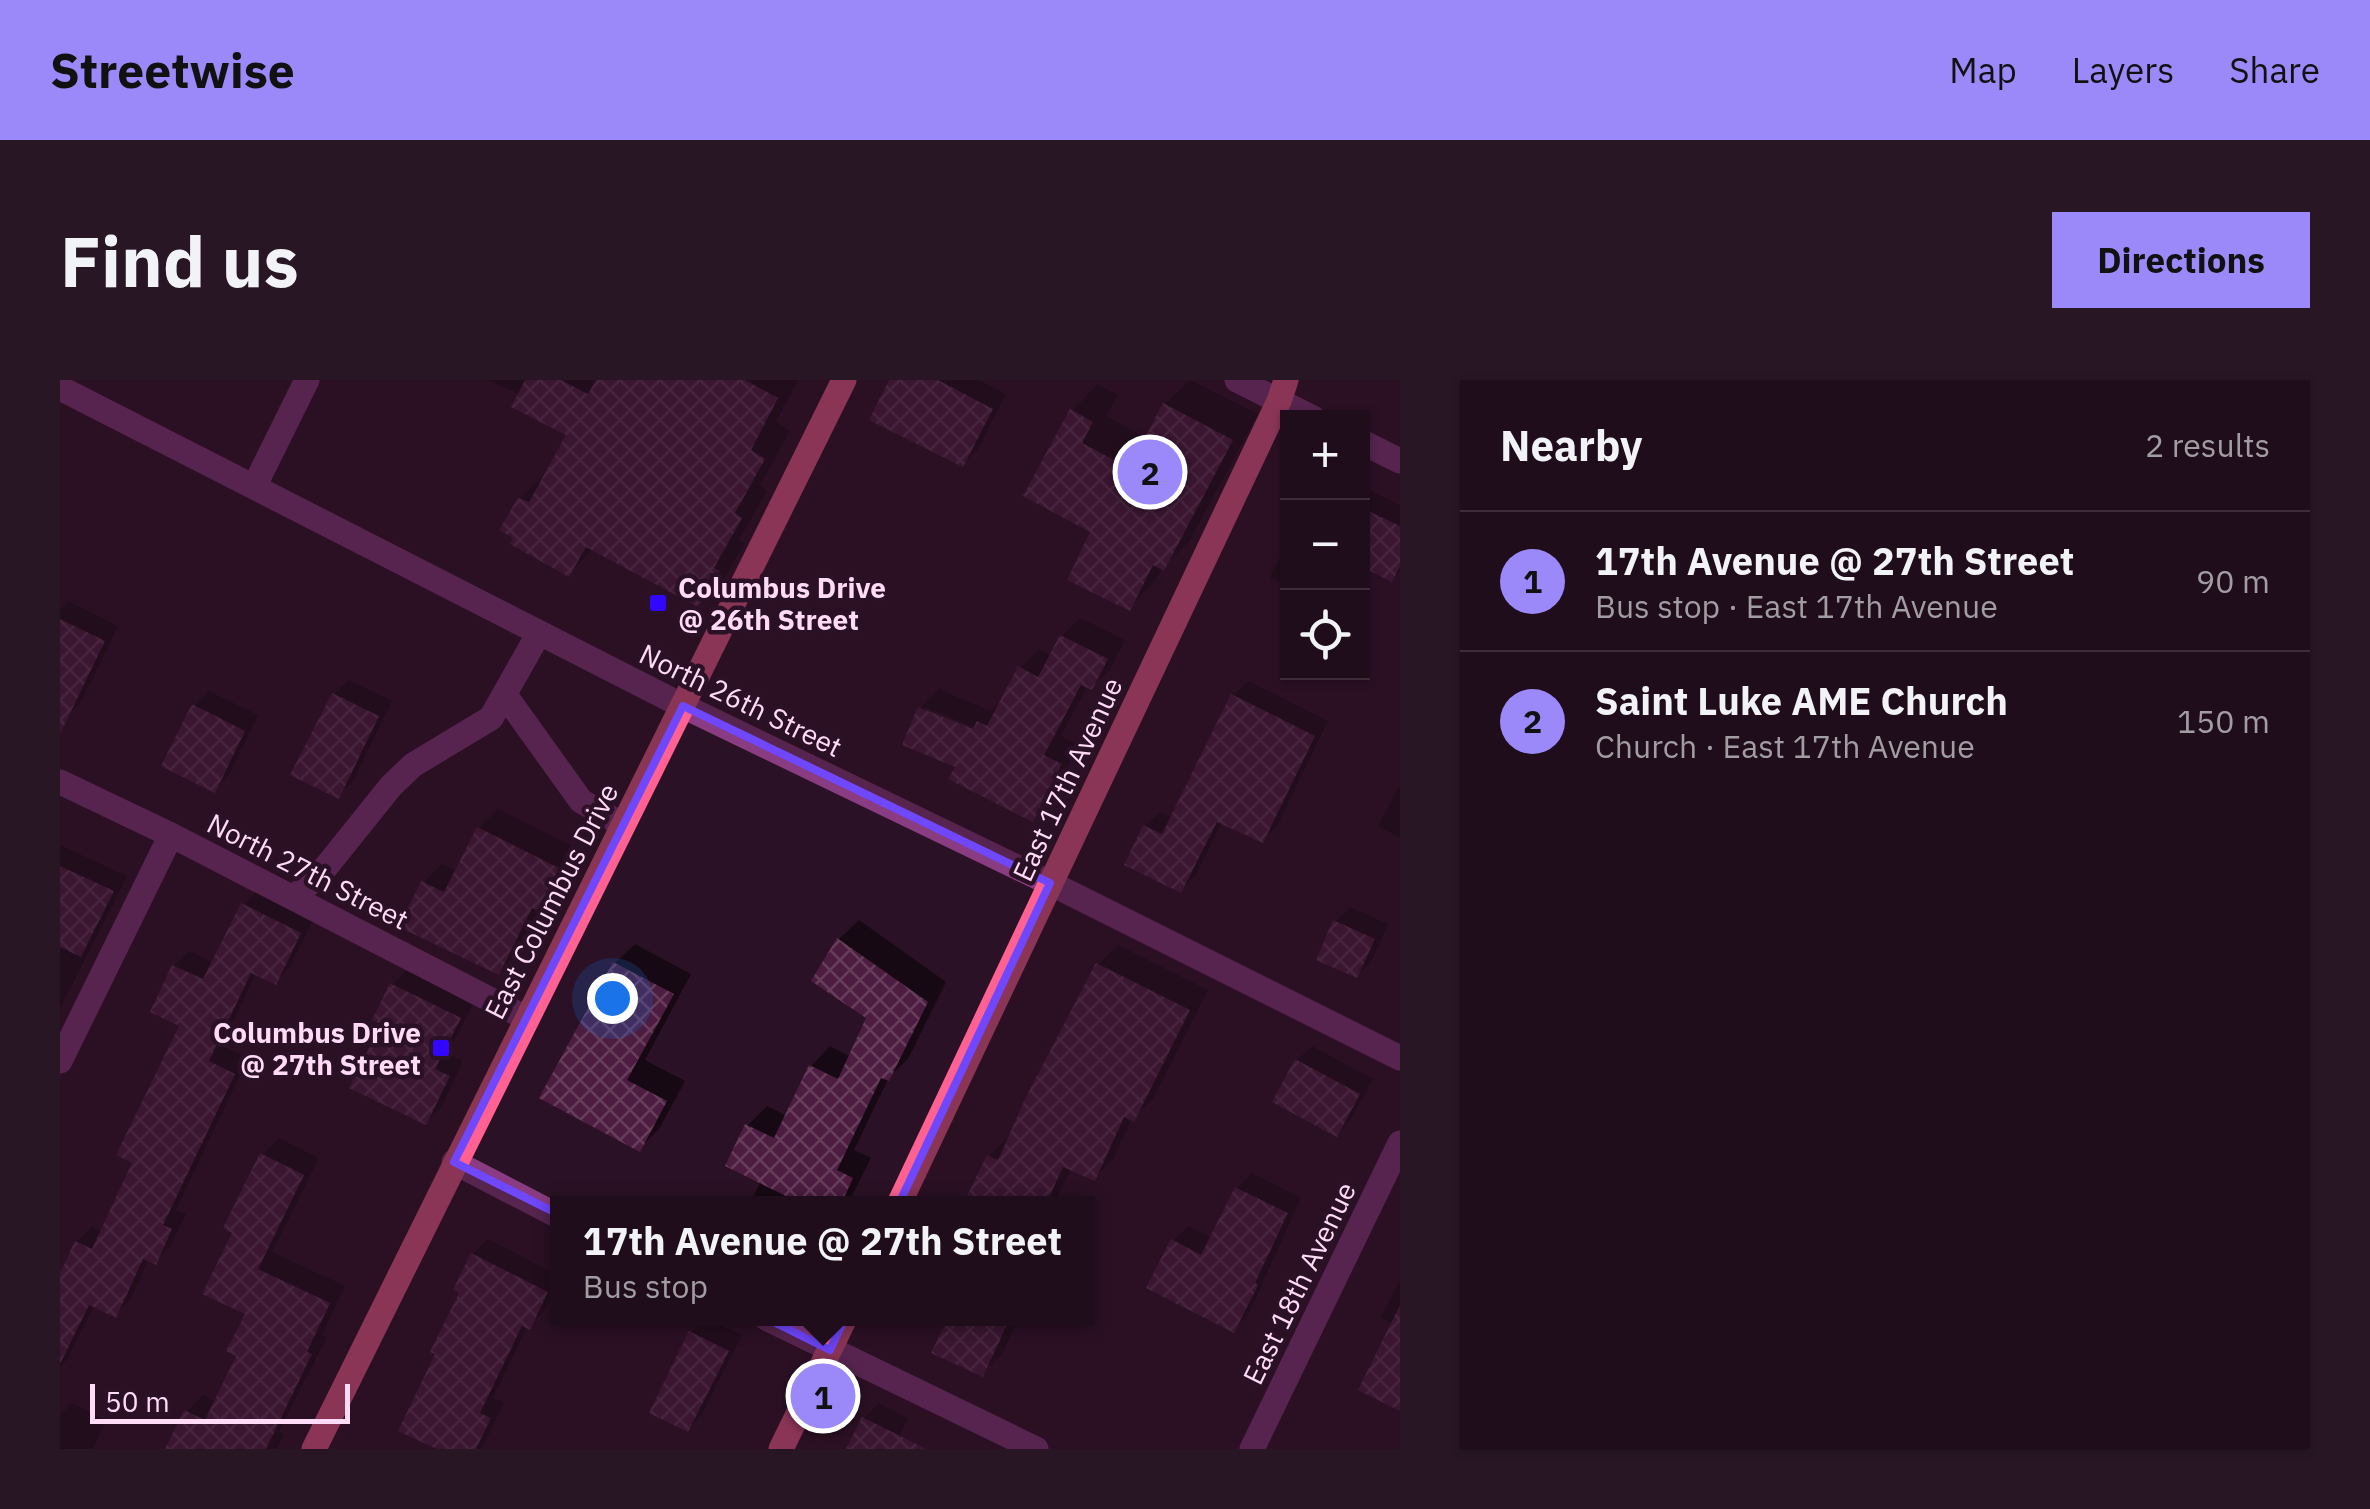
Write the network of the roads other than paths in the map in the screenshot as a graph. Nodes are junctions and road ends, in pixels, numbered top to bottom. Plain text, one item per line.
1 (307, 380) edge
2 (844, 380) edge
3 (1237, 380) edge
4 (60, 388) edge
5 (1282, 390) edge
6 (1304, 410) edge
7 (1370, 446) edge
8 (1400, 460) edge
9 (254, 486) junction
10 (540, 632) junction
11 (505, 695) junction
12 (683, 706) junction
13 (60, 782) edge
14 (622, 825) junction
15 (171, 834) junction
16 (1050, 884) junction
17 (294, 898) junction
18 (526, 1018) junction
19 (1400, 1058) edge
20 (60, 1062) edge
21 (1400, 1143) edge
22 (454, 1162) junction
23 (903, 1196) edge
24 (550, 1212) edge
25 (782, 1326) edge
26 (841, 1326) edge
27 (830, 1350) junction
28 (314, 1449) edge
29 (781, 1449) edge
30 (1036, 1449) edge
31 (1252, 1449) edge

1 - 9 street
2 - 12 main road, East Columbus Drive
3 - 5 street
4 - 9 street, North 26th Street
5 - 6 street
5 - 16 main road, East 17th Avenue
7 - 8 street
9 - 10 street, North 26th Street
10 - 11 street
10 - 12 street, North 26th Street
11 - 14 street
11 - 17 street
12 - 14 main road, East Columbus Drive
12 - 16 street, North 26th Street
13 - 15 street, North 27th Street
14 - 18 main road, East Columbus Drive
15 - 17 street, North 27th Street
15 - 20 street
16 - 19 street, North 26th Street
16 - 23 main road, East 17th Avenue
17 - 18 street, North 27th Street
18 - 22 main road, East Columbus Drive
21 - 31 street, East 18th Avenue
22 - 24 street
22 - 28 main road, East Columbus Drive
25 - 27 street
26 - 27 main road
27 - 29 main road
27 - 30 street

